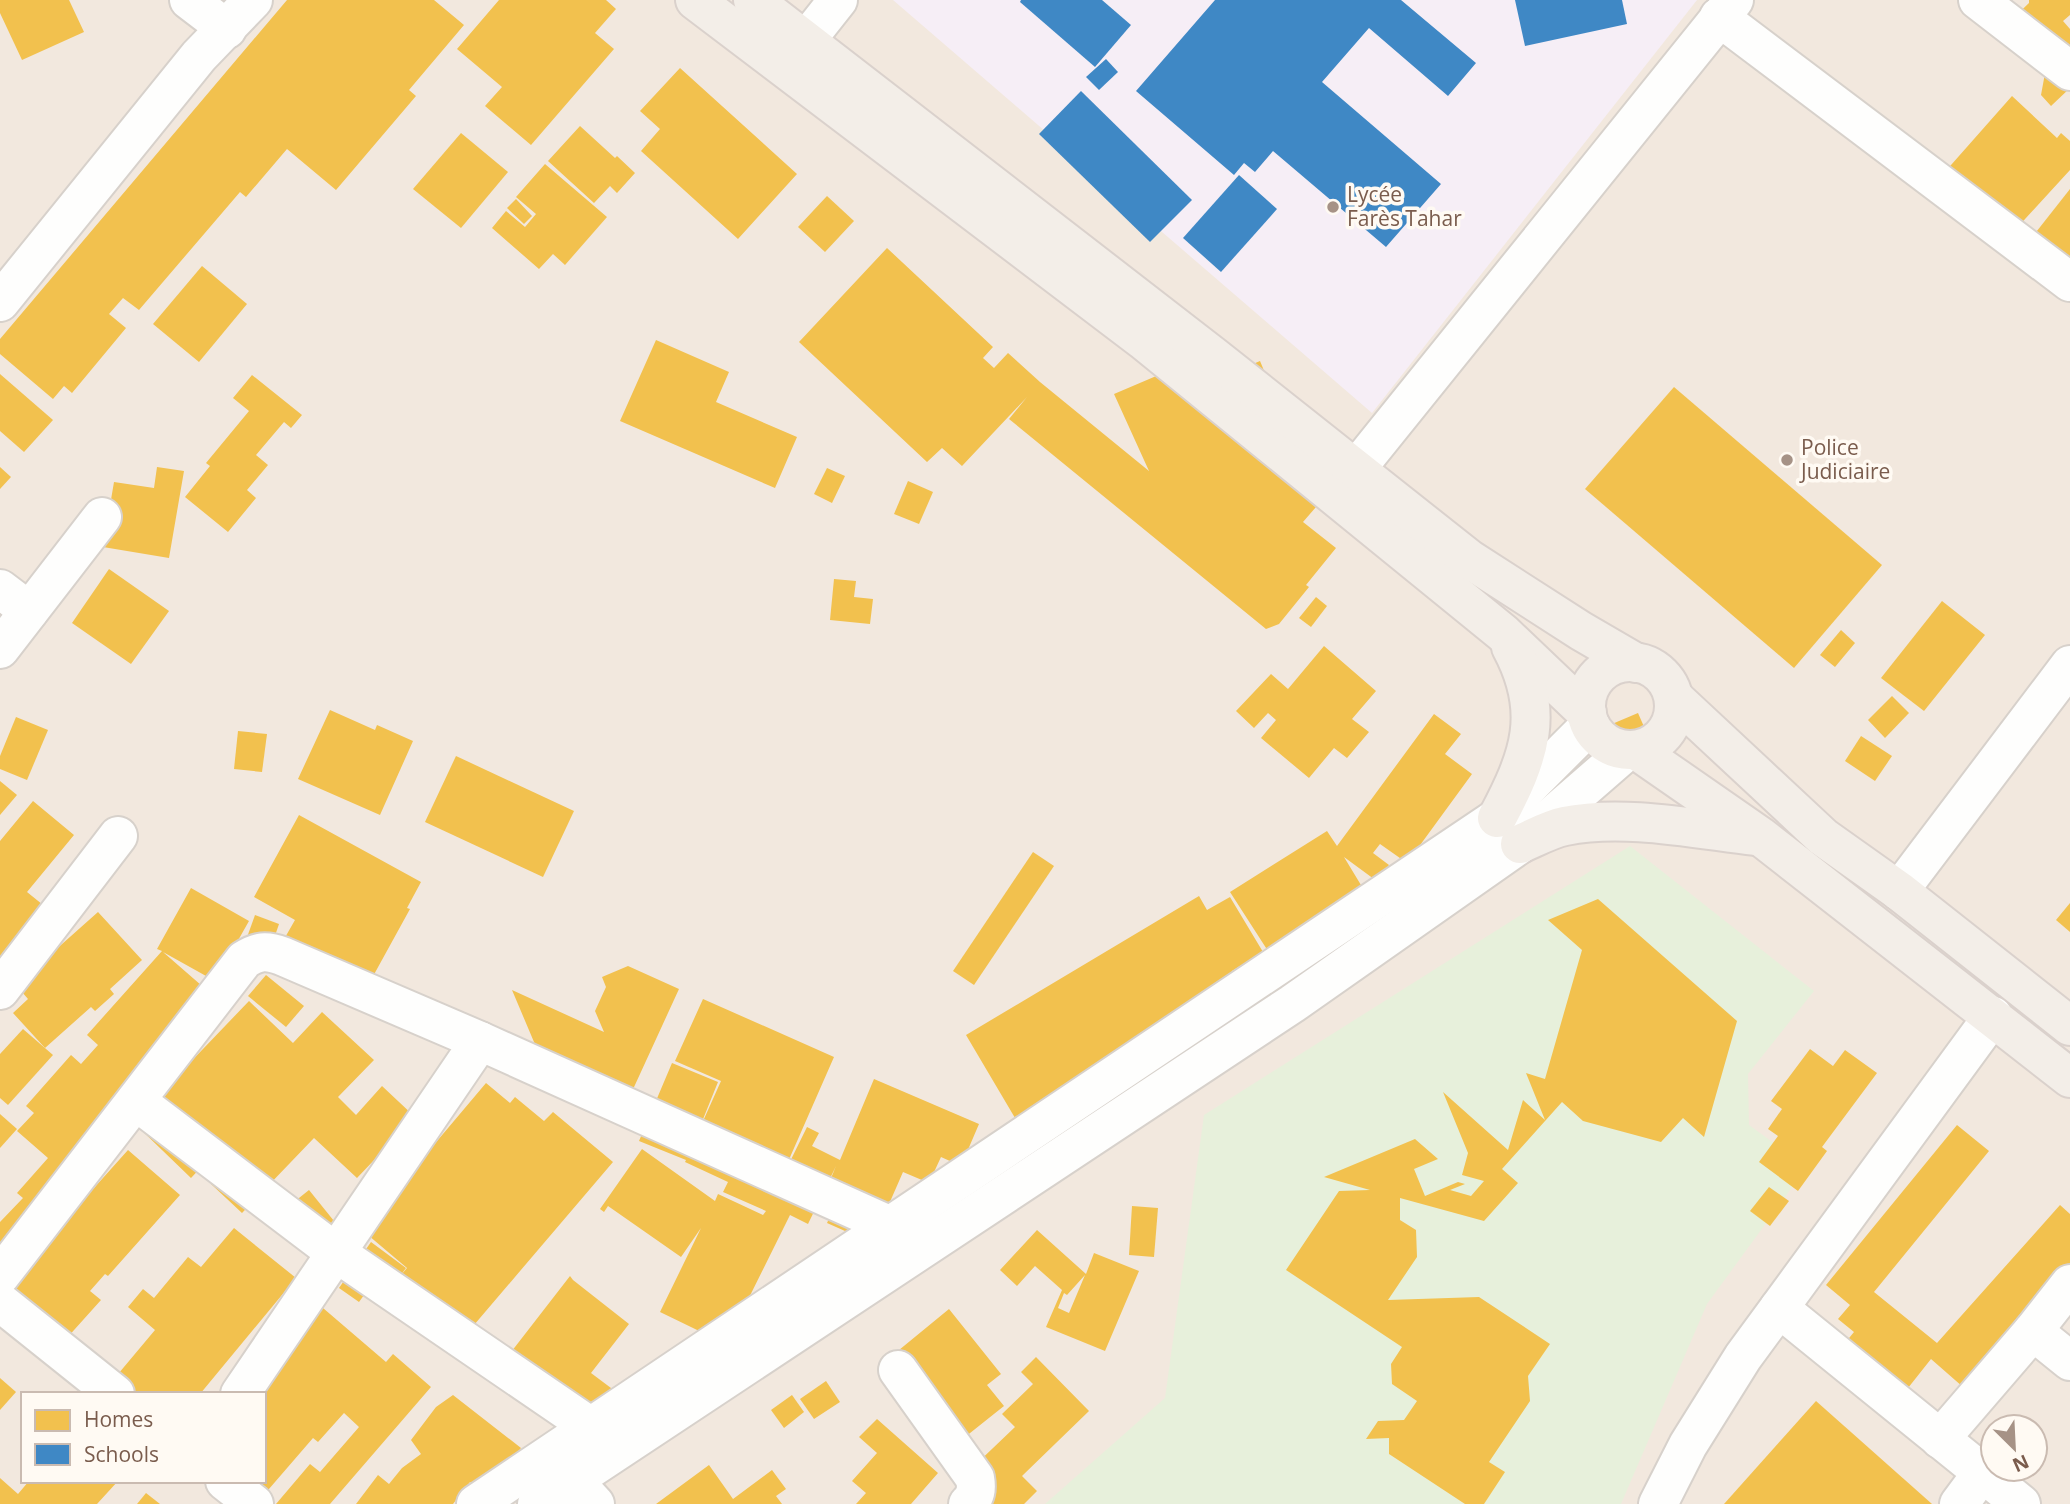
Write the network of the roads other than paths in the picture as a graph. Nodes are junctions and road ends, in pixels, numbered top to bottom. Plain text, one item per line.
1 (189, 0) edge
2 (253, 0) edge
3 (695, 0) edge
4 (753, 0) edge
5 (838, 0) edge
6 (1978, 0) edge
7 (1726, 9) edge
8 (227, 29) junction
9 (795, 54) junction
10 (2070, 71) edge
11 (2070, 282) edge
12 (0, 302) edge
13 (1346, 483) junction
14 (102, 517) dead end
15 (15, 600) edge
16 (1503, 633) junction
17 (0, 649) edge
18 (1636, 663) junction
19 (2070, 664) edge
20 (1674, 698) junction
21 (1588, 719) junction
22 (1632, 750) junction
23 (1508, 831) junction
24 (118, 836) dead end
25 (1760, 836) junction
26 (1899, 891) junction
27 (0, 990) edge
28 (1993, 1016) junction
29 (2070, 1026) edge
30 (480, 1041) junction
31 (2070, 1078) edge
32 (136, 1101) junction
33 (891, 1226) junction
34 (335, 1252) junction
35 (0, 1276) edge
36 (2070, 1284) edge
37 (0, 1302) edge
38 (1779, 1308) junction
39 (2033, 1331) junction
40 (2070, 1361) edge
41 (898, 1370) dead end
42 (112, 1392) edge
43 (241, 1392) edge
44 (591, 1427) junction
45 (1940, 1439) junction
46 (1979, 1471) edge
47 (1979, 1477) edge
48 (228, 1483) edge
49 (1995, 1483) edge
50 (584, 1492) edge
51 (254, 1504) edge
52 (476, 1504) edge
53 (537, 1504) edge
54 (968, 1504) edge
55 (1658, 1504) edge
56 (1959, 1504) edge
57 (2021, 1504) edge

1 - 8 street
2 - 8 street
3 - 9 main road
4 - 9 main road
5 - 9 street
6 - 10 street
7 - 11 street
7 - 13 street
8 - 12 street
9 - 13 main road
13 - 16 main road
13 - 18 main road
14 - 15 street
15 - 17 street
16 - 21 main road
16 - 23 main road
18 - 20 main road
18 - 21 main road
19 - 26 street
20 - 22 main road
20 - 26 main road
21 - 22 main road
21 - 23 street
22 - 23 street
22 - 25 main road
23 - 25 main road
23 - 33 street
23 - 50 street
24 - 27 street
25 - 28 main road
26 - 29 main road
28 - 31 main road
28 - 38 street
30 - 32 street
30 - 33 street
30 - 34 street
32 - 34 street
32 - 35 street
33 - 44 street
34 - 43 street
34 - 44 street
36 - 39 street
37 - 42 street
38 - 45 street
38 - 55 street
39 - 40 street
39 - 45 street
41 - 54 street
44 - 52 street
45 - 46 street
47 - 56 street
48 - 51 street
49 - 57 street
50 - 53 street

